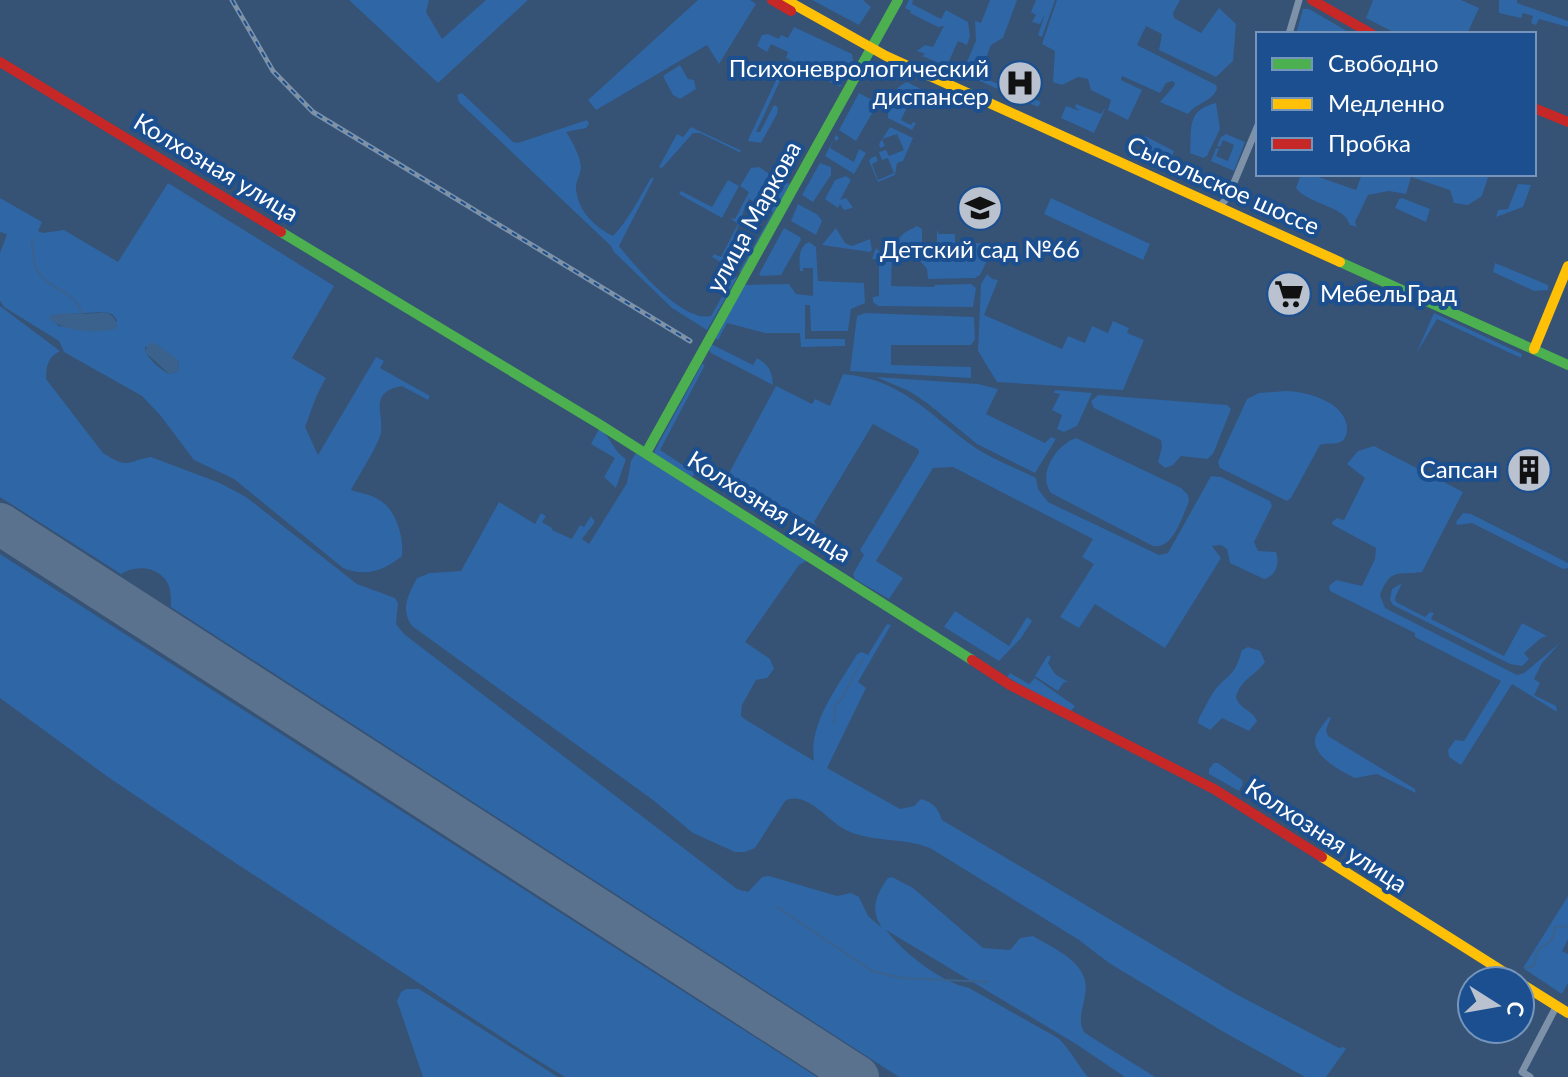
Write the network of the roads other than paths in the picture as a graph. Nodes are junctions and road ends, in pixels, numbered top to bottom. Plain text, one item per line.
1 (772, 0) edge
2 (786, 0) edge
3 (898, 0) edge
4 (1299, 0) edge
5 (1312, 0) edge
6 (1290, 32) edge
7 (1368, 32) edge
8 (867, 46) junction
9 (0, 62) edge
10 (1536, 109) edge
11 (1568, 122) edge
12 (1256, 130) edge
13 (1219, 207) junction
14 (1568, 266) edge
15 (1534, 349) junction
16 (1568, 365) edge
17 (646, 453) junction
18 (1492, 965) edge
19 (1536, 992) edge
20 (1557, 1005) junction
21 (1568, 1013) edge
22 (1530, 1077) edge

1 - 8 street, Сысольское шоссе
2 - 8 street, Сысольское шоссе
3 - 8 street, улица Маркова
4 - 6 street
5 - 7 street
8 - 13 street, Сысольское шоссе
8 - 17 street, улица Маркова
9 - 17 street, Колхозная улица
10 - 11 street
12 - 13 street
13 - 15 street, Сысольское шоссе
14 - 15 street
15 - 16 street, Сысольское шоссе
17 - 18 street, Колхозная улица
19 - 20 street, Колхозная улица
20 - 21 street, Колхозная улица
20 - 22 street

